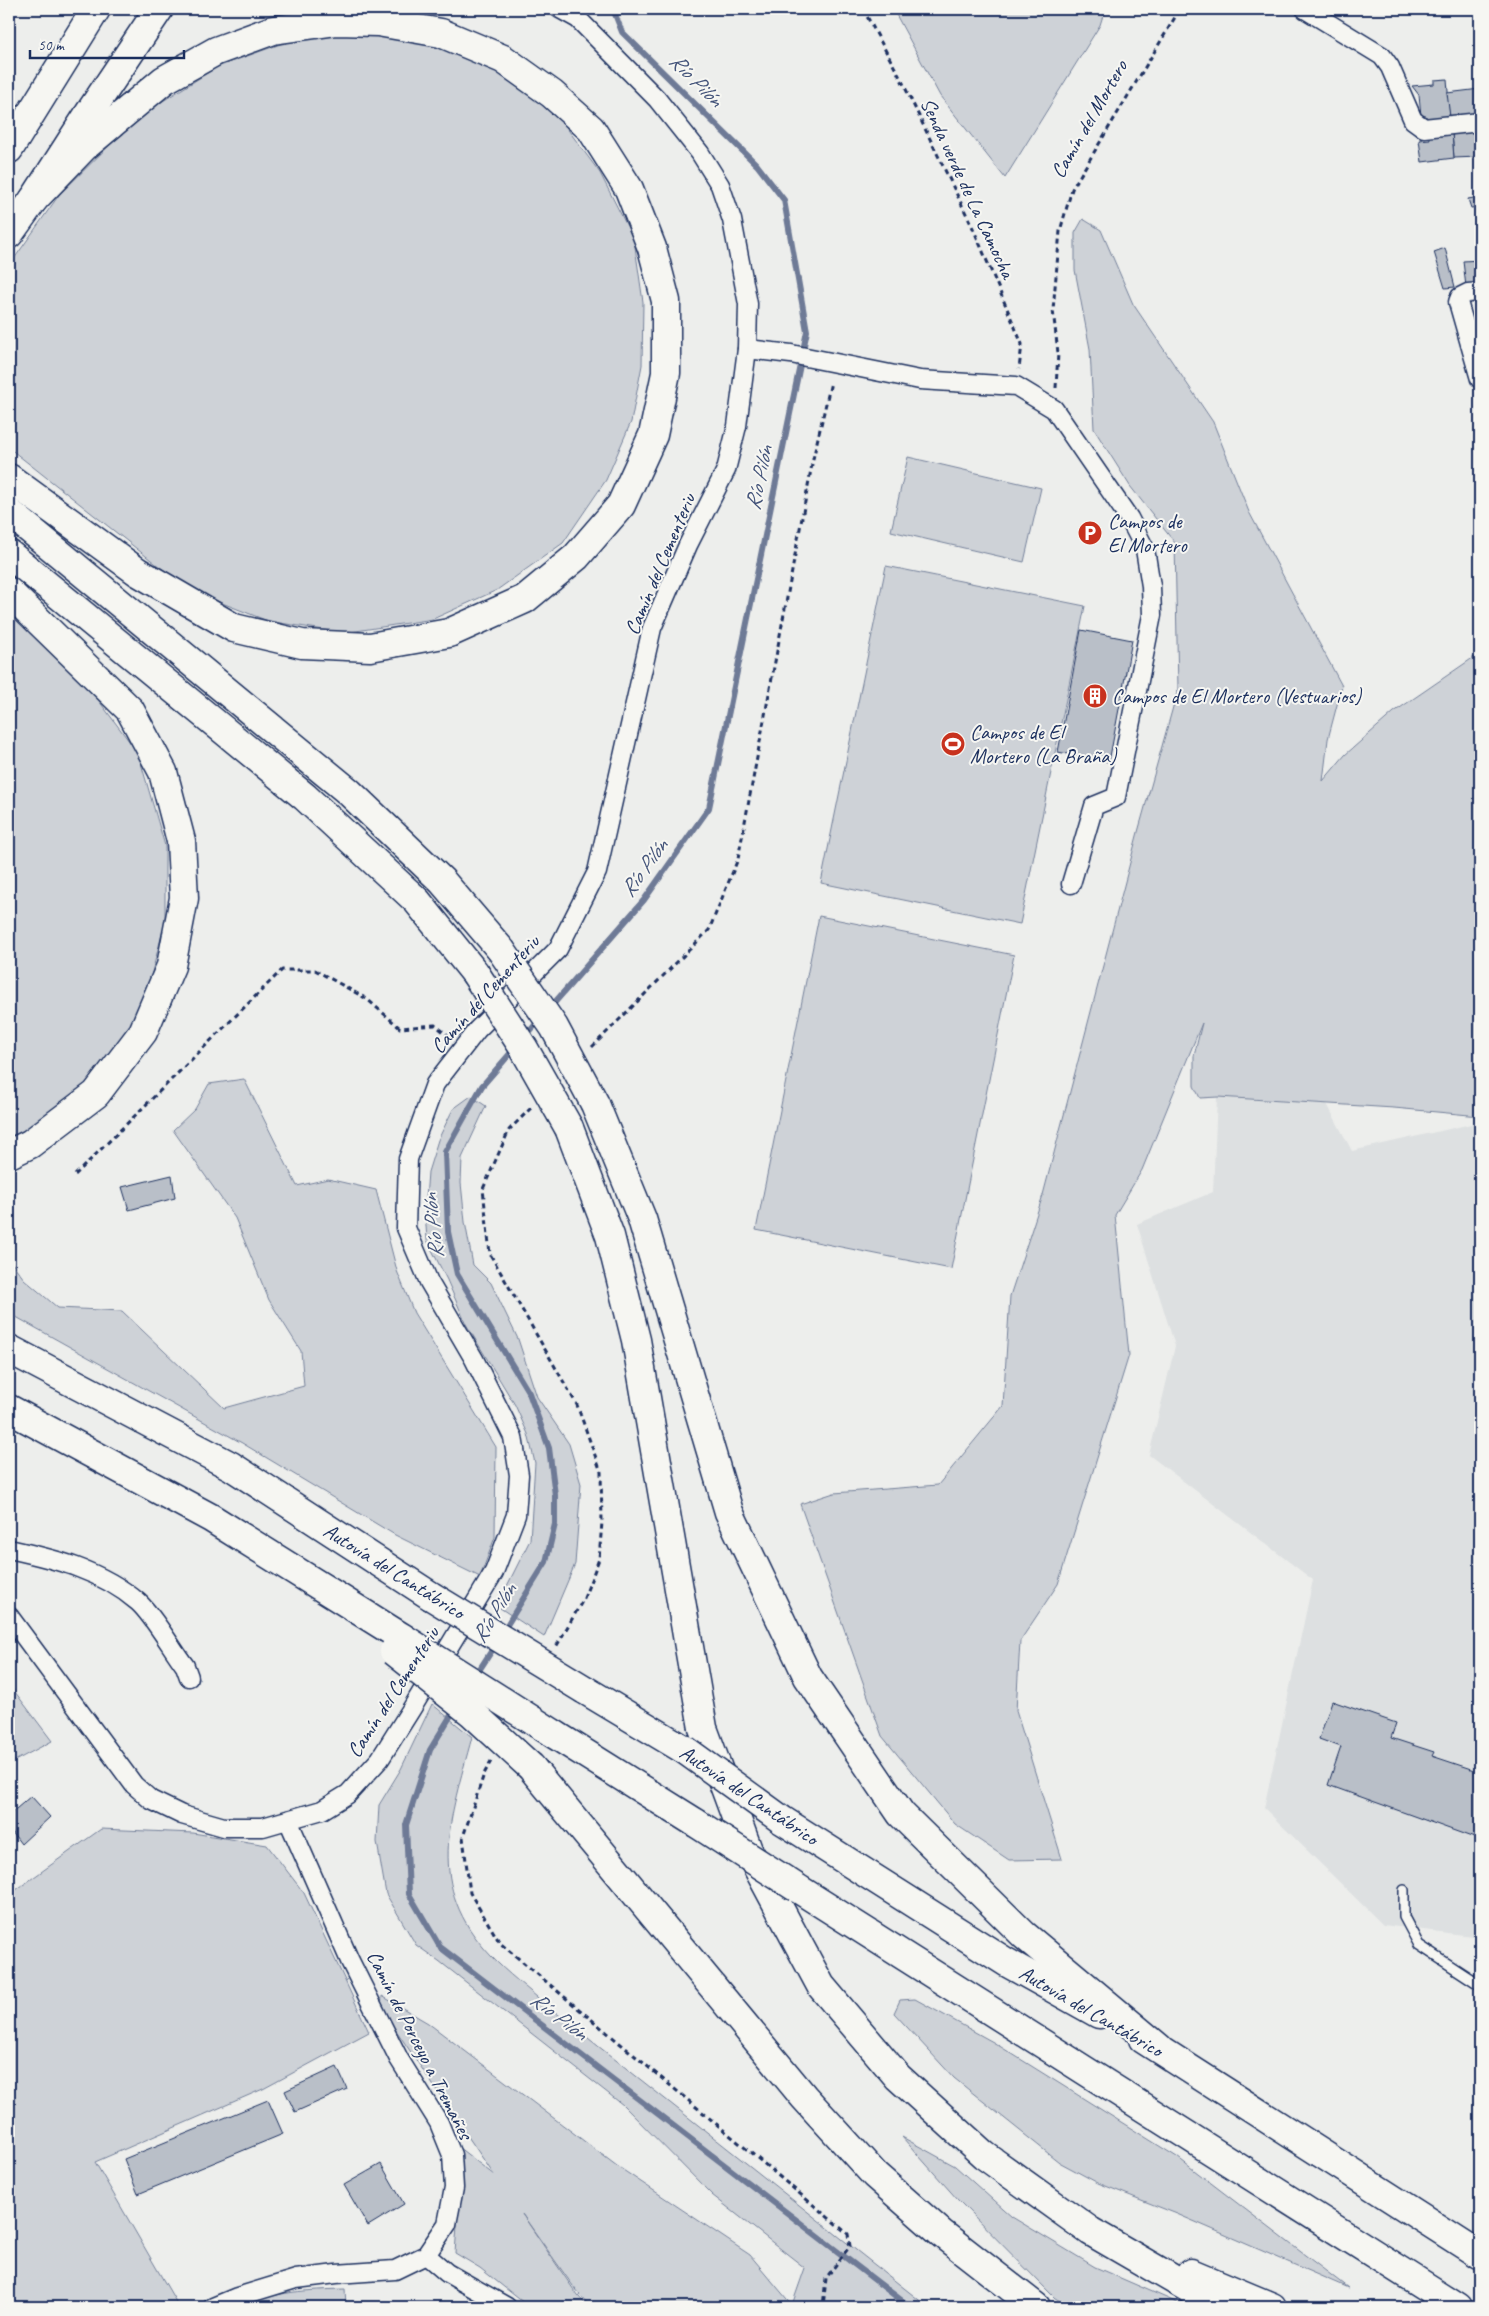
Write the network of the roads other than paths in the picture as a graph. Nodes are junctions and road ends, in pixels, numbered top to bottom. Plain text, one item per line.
1 (96, 9) edge
2 (159, 9) edge
3 (560, 9) edge
4 (1306, 9) edge
5 (1480, 122) edge
6 (9, 149) edge
7 (34, 199) junction
8 (9, 234) edge
9 (1480, 292) edge
10 (747, 349) junction
11 (1480, 379) edge
12 (9, 478) edge
13 (9, 512) edge
14 (9, 554) edge
15 (9, 592) edge
16 (1071, 884) dead end
17 (9, 1154) edge
18 (9, 1349) edge
19 (9, 1410) edge
20 (9, 1549) edge
21 (9, 1616) edge
22 (399, 1645) junction
23 (189, 1677) dead end
24 (288, 1820) junction
25 (1404, 1890) dead end
26 (1480, 1984) edge
27 (1159, 2048) junction
28 (1090, 2231) junction
29 (426, 2255) junction
30 (1480, 2255) edge
31 (214, 2307) edge
32 (507, 2307) edge
33 (1036, 2307) edge
34 (1221, 2307) edge
35 (1272, 2307) edge
36 (1458, 2307) edge

1 - 6 highway
2 - 7 highway
3 - 10 street, Camín del Cementeriu
4 - 5 street
7 - 8 highway
7 - 12 highway
9 - 11 street
10 - 16 street
10 - 24 street, Camín del Cementeriu
13 - 27 highway, bridge
14 - 28 highway, bridge
15 - 17 highway
18 - 27 highway, Autovía del Cantábrico, bridge
19 - 22 highway
20 - 23 street
21 - 24 street, Camín del Cementeriu
22 - 33 highway, bridge
22 - 36 highway, bridge
24 - 29 street, Camín de Porceyo a Tremañes
25 - 26 lane
27 - 30 highway, Autovía del Cantábrico
28 - 34 highway
28 - 35 highway
29 - 31 street
29 - 32 street

